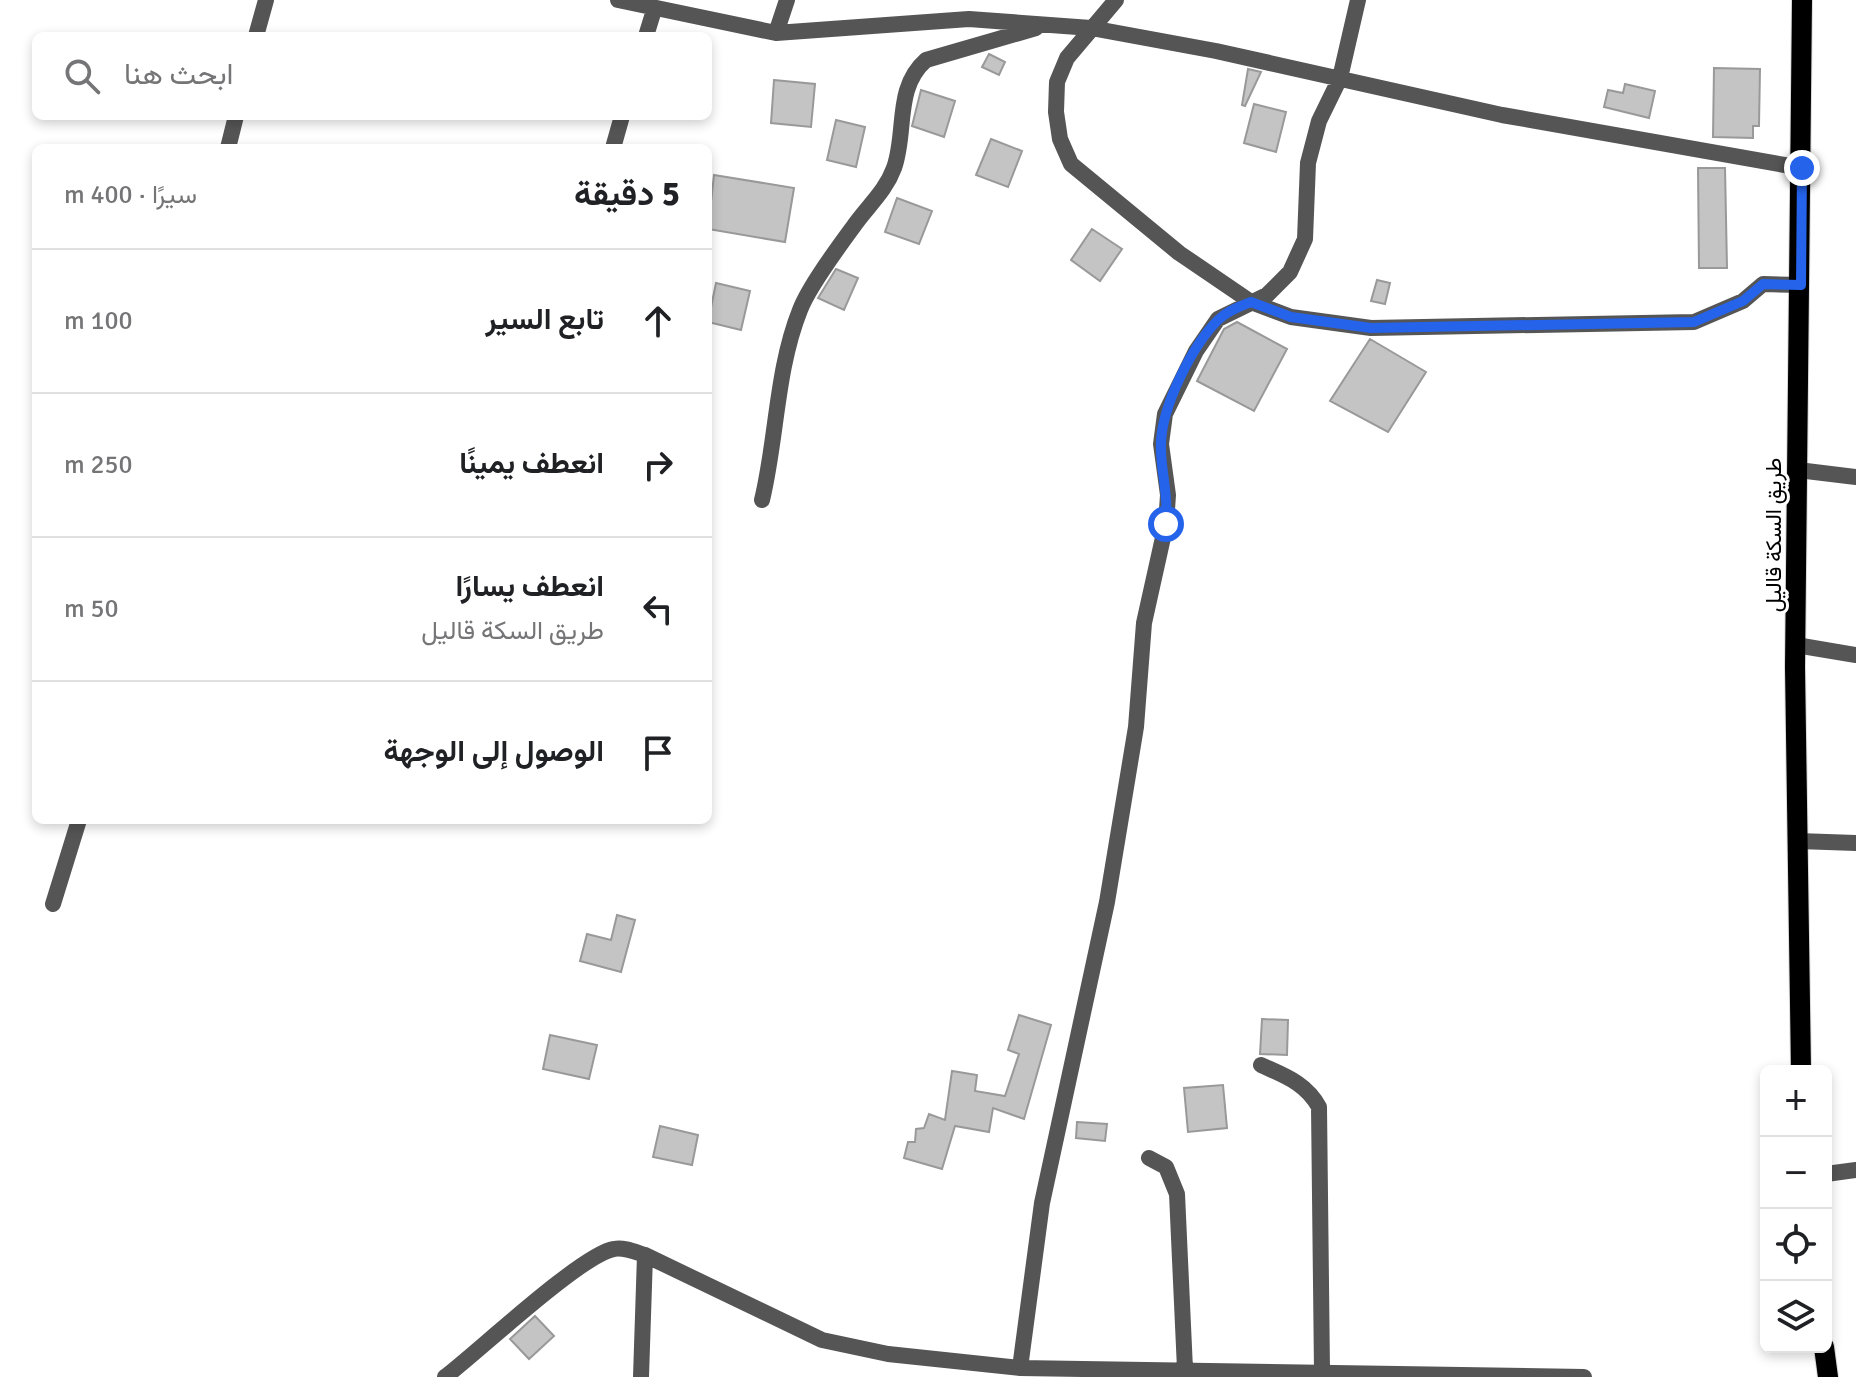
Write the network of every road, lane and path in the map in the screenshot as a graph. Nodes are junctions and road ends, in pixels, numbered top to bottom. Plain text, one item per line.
1 (266, 0) edge
2 (618, 0) edge
3 (787, 0) edge
4 (1116, 0) edge
5 (1358, 0) edge
6 (1802, 0) edge
7 (654, 10) junction
8 (1053, 23) junction
9 (1091, 28) junction
10 (257, 32) edge
11 (647, 32) edge
12 (776, 33) junction
13 (1340, 78) junction
14 (235, 120) edge
15 (621, 120) edge
16 (229, 144) edge
17 (614, 144) edge
18 (1802, 168) junction
19 (1801, 285) junction
20 (1251, 302) junction
21 (1798, 470) junction
22 (1856, 477) edge
23 (762, 500) dead end
24 (1796, 645) junction
25 (1856, 655) edge
26 (78, 824) edge
27 (1798, 841) junction
28 (1856, 843) edge
29 (53, 904) dead end
30 (1261, 1065) dead end
31 (1801, 1065) edge
32 (1149, 1158) dead end
33 (1856, 1170) edge
34 (1832, 1173) edge
35 (645, 1255) junction
36 (1825, 1353) edge
37 (1020, 1368) junction
38 (1185, 1369) junction
39 (1322, 1371) junction
40 (1540, 1376) edge
41 (445, 1377) edge
42 (641, 1377) edge
43 (1584, 1377) edge
44 (1828, 1377) edge

1 - 10 street
2 - 7 street
3 - 12 street
4 - 9 street
5 - 13 street
6 - 18 main road, طريق السكة قاليل
7 - 11 street
7 - 12 street
8 - 9 street
8 - 12 street
8 - 23 street
9 - 13 street
9 - 20 street
13 - 18 street
13 - 20 street
14 - 16 street
15 - 17 street
18 - 19 main road, طريق السكة قاليل
19 - 20 street
19 - 21 main road, طريق السكة قاليل
20 - 37 street
21 - 22 street
21 - 24 main road, طريق السكة قاليل
24 - 25 street
24 - 27 main road, طريق السكة قاليل
26 - 29 street
27 - 28 street
27 - 31 main road, طريق السكة قاليل
30 - 39 street
32 - 38 street
33 - 34 street
35 - 37 street
35 - 41 street
35 - 42 street
36 - 44 main road
37 - 38 street
38 - 39 street
39 - 40 street
40 - 43 street

